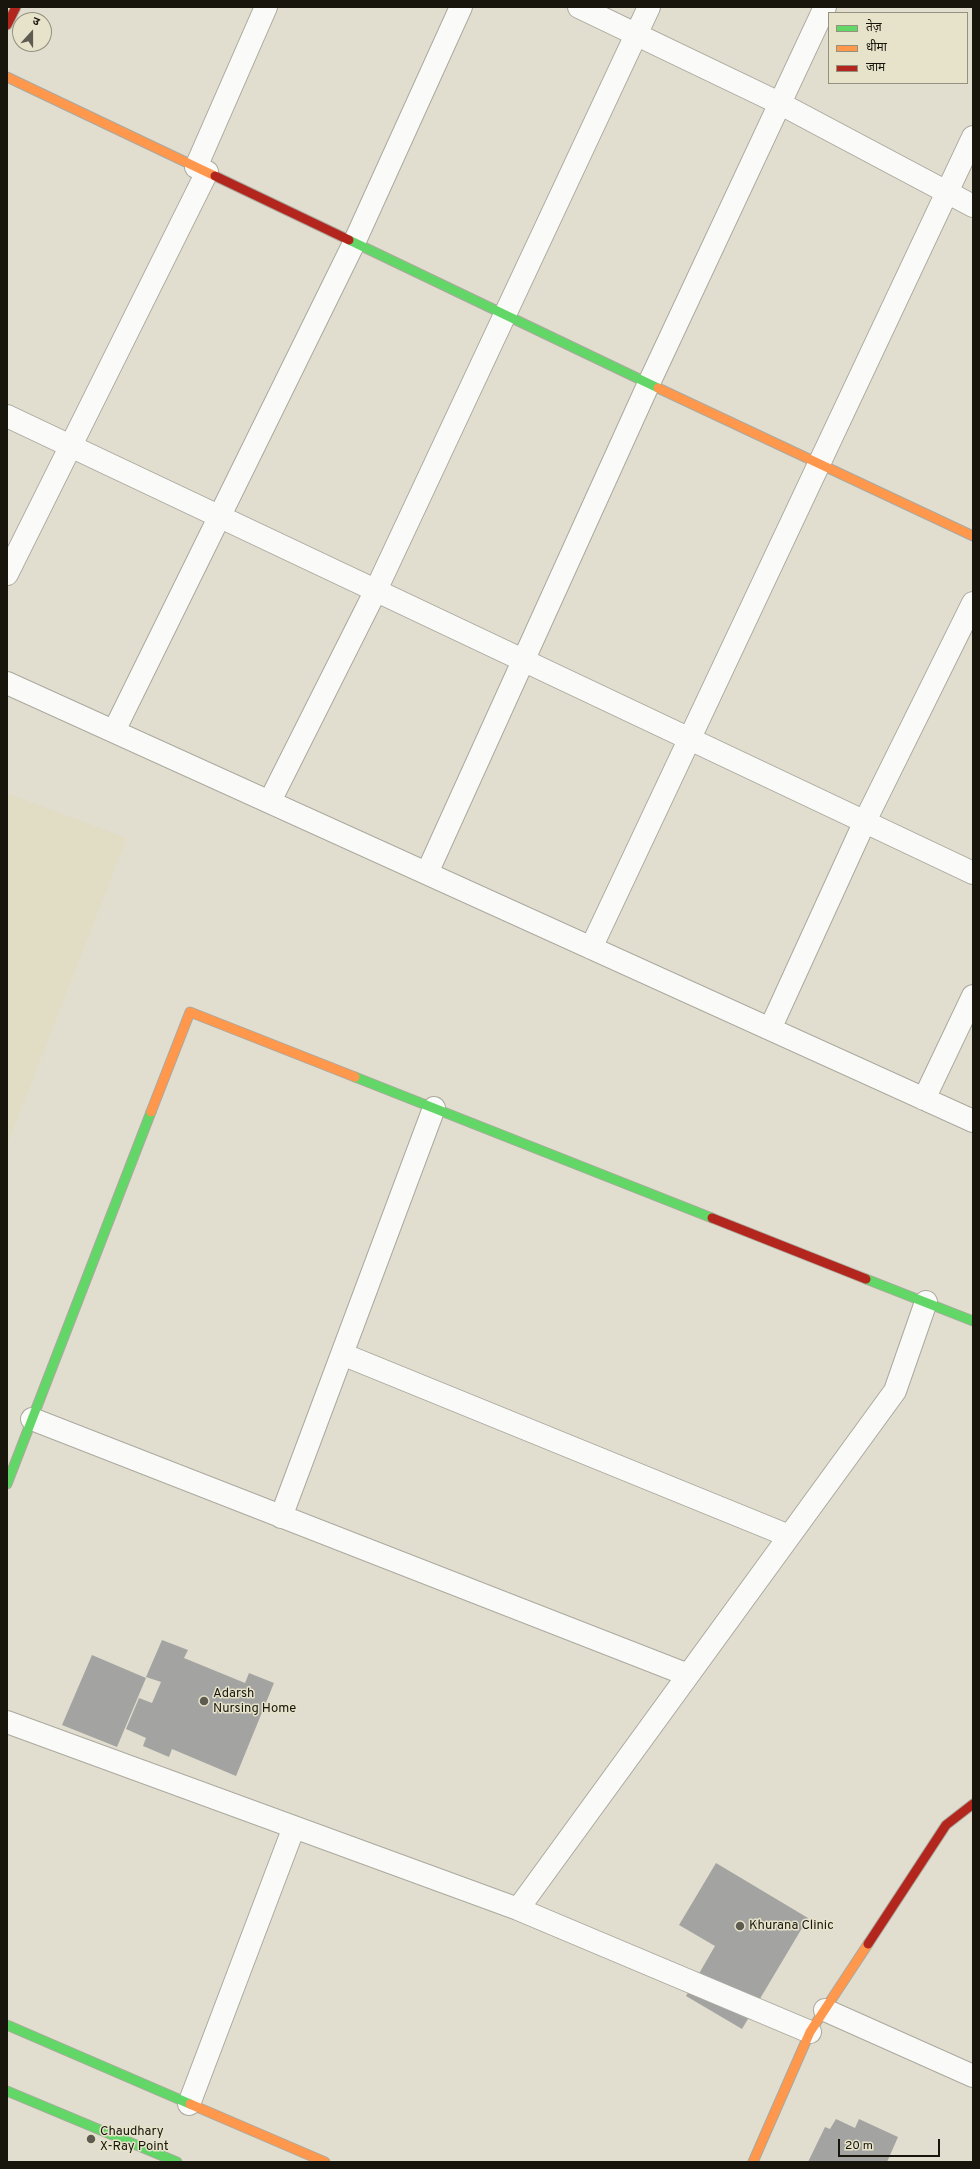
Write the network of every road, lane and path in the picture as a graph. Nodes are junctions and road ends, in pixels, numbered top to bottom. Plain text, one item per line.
1 (16, 7) edge
2 (266, 7) edge
3 (461, 7) edge
4 (579, 7) edge
5 (649, 7) edge
6 (825, 7) edge
7 (7, 25) edge
8 (636, 34) junction
9 (7, 77) edge
10 (780, 103) junction
11 (973, 137) edge
12 (202, 170) junction
13 (946, 192) junction
14 (973, 206) edge
15 (354, 242) junction
16 (504, 314) junction
17 (649, 383) junction
18 (7, 416) edge
19 (71, 446) junction
20 (818, 464) junction
21 (220, 516) junction
22 (973, 536) edge
23 (7, 574) edge
24 (376, 590) junction
25 (973, 603) edge
26 (524, 660) junction
27 (7, 683) edge
28 (114, 731) junction
29 (690, 738) junction
30 (270, 801) junction
31 (865, 821) junction
32 (427, 873) junction
33 (973, 873) edge
34 (591, 948) junction
35 (973, 996) edge
36 (770, 1029) junction
37 (924, 1099) junction
38 (434, 1108) junction
39 (973, 1121) edge
40 (926, 1302) junction
41 (973, 1320) edge
42 (342, 1354) junction
43 (32, 1419) junction
44 (7, 1484) edge
45 (281, 1517) junction
46 (789, 1536) junction
47 (688, 1675) junction
48 (7, 1722) edge
49 (973, 1804) edge
50 (294, 1827) junction
51 (518, 1909) junction
52 (825, 2010) junction
53 (7, 2025) edge
54 (810, 2032) junction
55 (973, 2076) edge
56 (7, 2091) edge
57 (190, 2104) junction
58 (177, 2162) edge
59 (326, 2162) edge
60 (753, 2162) edge

1 - 7 street
2 - 12 street
3 - 15 street
4 - 8 street
5 - 8 street
6 - 10 street
8 - 10 street
8 - 16 street
9 - 12 street
10 - 13 street
10 - 17 street
11 - 13 street
12 - 15 street
12 - 19 street
13 - 14 street
13 - 20 street
15 - 16 street
15 - 21 street
16 - 17 street
16 - 24 street
17 - 20 street
17 - 26 street
18 - 19 street
19 - 21 street
19 - 23 street
20 - 22 street
20 - 29 street
21 - 24 street
21 - 28 street
24 - 26 street
24 - 30 street
25 - 31 street
26 - 29 street
26 - 32 street
27 - 28 street
28 - 30 street
29 - 31 street
29 - 34 street
30 - 32 street
31 - 33 street
31 - 36 street
32 - 34 street
34 - 36 street
35 - 37 street
36 - 37 street
37 - 39 street
38 - 40 street
38 - 42 street
38 - 43 street
40 - 41 street
40 - 46 street
42 - 45 street
42 - 46 street
43 - 44 street
43 - 45 street
45 - 47 street
46 - 47 street
47 - 51 street
48 - 50 street
49 - 52 street
50 - 51 street
50 - 57 street
51 - 54 street
52 - 54 street
52 - 55 street
53 - 57 street
54 - 60 street
56 - 58 street
57 - 59 street

